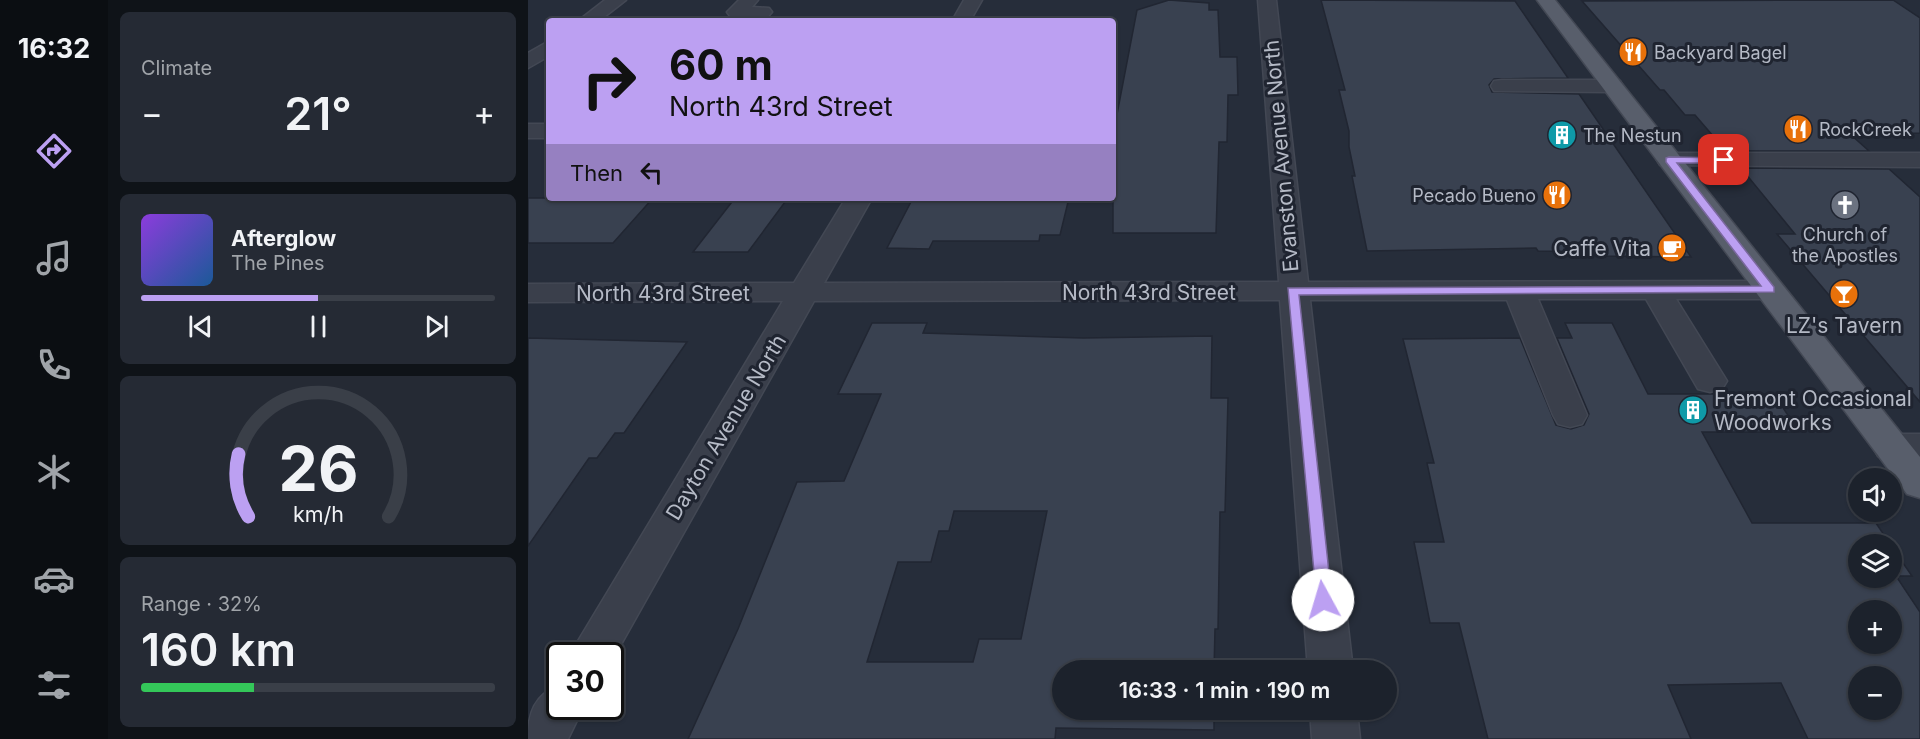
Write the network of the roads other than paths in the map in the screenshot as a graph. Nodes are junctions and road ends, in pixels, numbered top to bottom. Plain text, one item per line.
1 (617, 0) edge
2 (749, 0) edge
3 (973, 0) edge
4 (1267, 0) edge
5 (1546, 0) edge
6 (591, 18) edge
7 (757, 18) edge
8 (963, 18) edge
9 (546, 49) edge
10 (528, 62) edge
11 (1502, 86) dead end
12 (1612, 86) junction
13 (528, 131) edge
14 (546, 131) edge
15 (1669, 160) junction
16 (1920, 160) edge
17 (858, 201) edge
18 (1656, 290) junction
19 (1770, 290) junction
20 (1293, 291) junction
21 (1518, 291) junction
22 (528, 293) edge
23 (805, 293) junction
24 (1710, 381) dead end
25 (1570, 415) dead end
26 (1906, 447) edge
27 (1920, 484) edge
28 (599, 642) edge
29 (1329, 660) edge
30 (553, 720) edge
31 (1335, 720) edge
32 (542, 739) edge
33 (1336, 739) edge

1 - 6 street
2 - 7 street
3 - 8 street
4 - 20 street, Evanston Avenue North
5 - 12 main road
9 - 10 street
11 - 12 street
12 - 15 main road
13 - 14 street
15 - 16 street
15 - 19 main road
17 - 23 street, Dayton Avenue North
18 - 19 street, North 43rd Street
18 - 21 street, North 43rd Street
18 - 24 street
19 - 26 main road
20 - 21 street, North 43rd Street
20 - 23 street, North 43rd Street
20 - 29 street, Evanston Avenue North
21 - 25 street
22 - 23 street, North 43rd Street
23 - 28 street, Dayton Avenue North
26 - 27 main road
30 - 32 street
31 - 33 street

